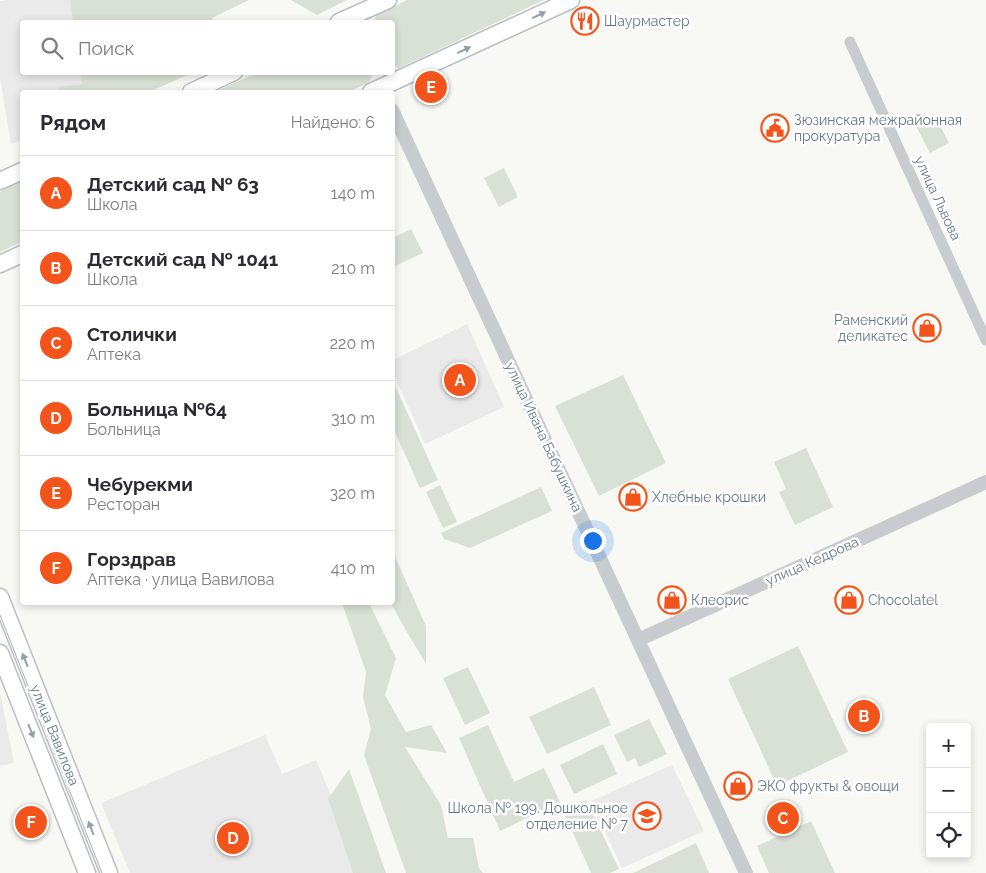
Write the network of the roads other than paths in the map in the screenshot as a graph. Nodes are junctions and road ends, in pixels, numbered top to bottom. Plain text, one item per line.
1 (388, 0) edge
2 (571, 0) edge
3 (361, 18) edge
4 (850, 42) dead end
5 (228, 75) edge
6 (386, 83) edge
7 (195, 90) edge
8 (374, 90) edge
9 (395, 116) edge
10 (20, 172) edge
11 (0, 181) edge
12 (20, 255) edge
13 (0, 264) edge
14 (986, 340) edge
15 (986, 482) edge
16 (0, 597) edge
17 (638, 640) junction
18 (0, 653) edge
19 (86, 873) edge
20 (109, 873) edge
21 (746, 873) edge

1 - 3 main road
6 -> 2 main road
4 - 14 street, улица Львова
5 - 7 main road
6 - 8 main road
9 - 17 street, улица Ивана Бабушкина
10 - 11 main road
12 - 13 main road
15 - 17 street, улица Кедрова
20 -> 16 main road, улица Вавилова
17 - 21 street, улица Ивана Бабушкина
18 -> 19 main road, улица Вавилова

